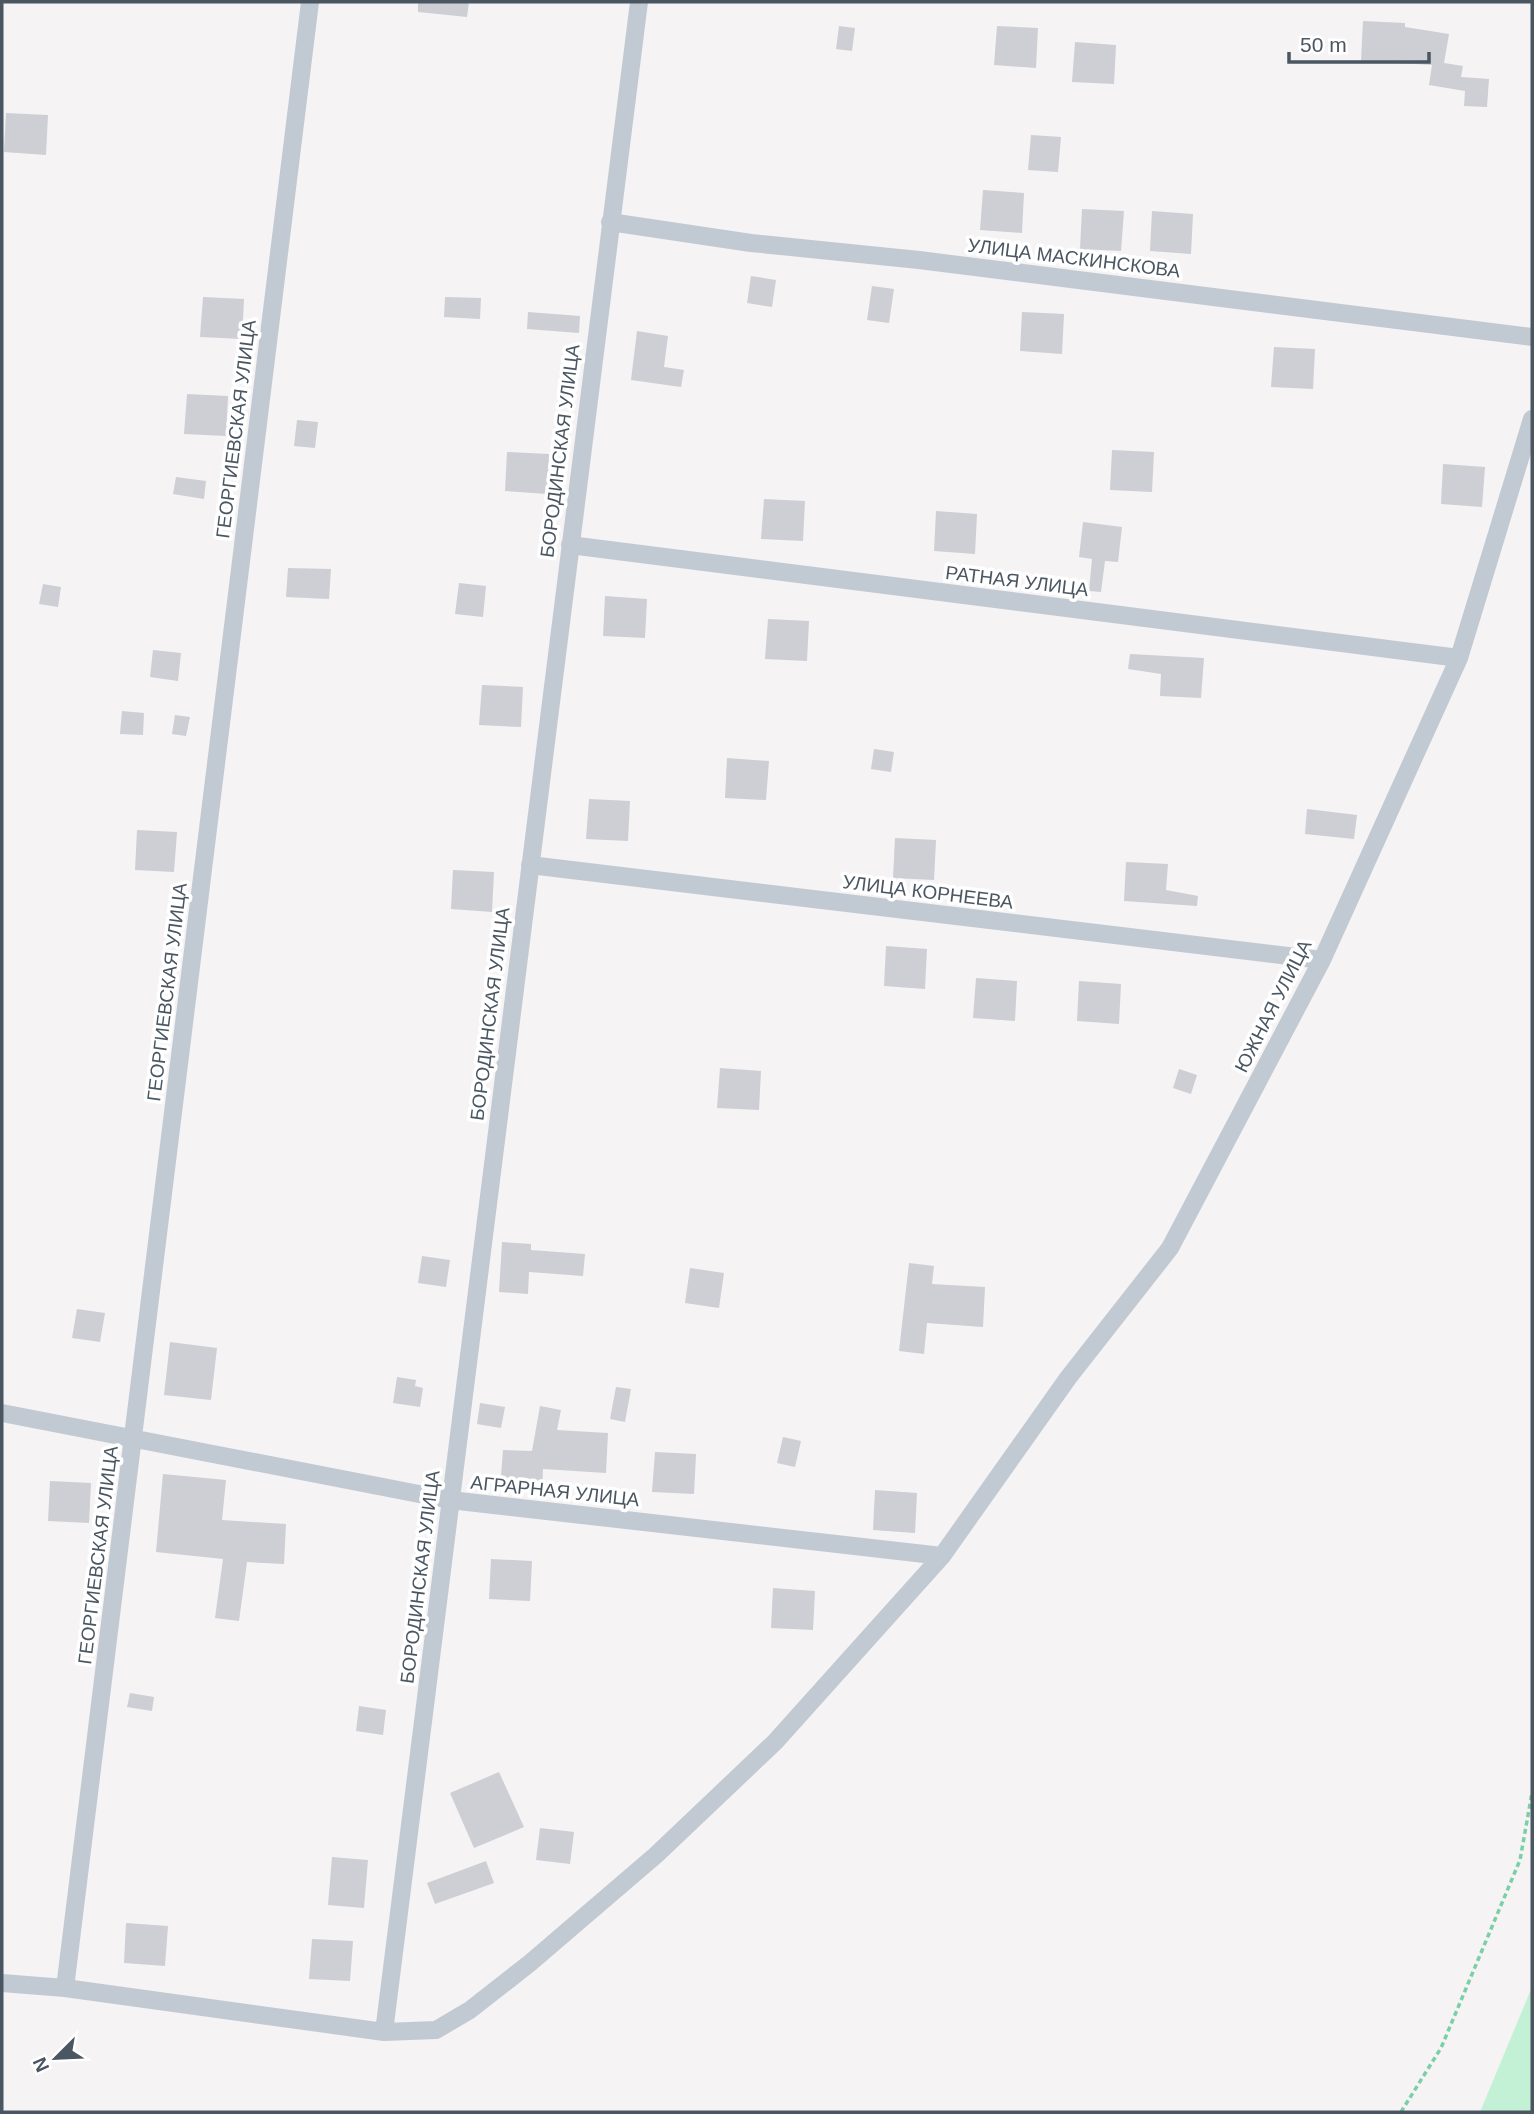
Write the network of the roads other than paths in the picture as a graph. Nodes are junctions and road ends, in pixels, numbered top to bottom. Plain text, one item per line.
1 (310, 2) edge
2 (639, 2) edge
3 (610, 222) junction
4 (1532, 337) edge
5 (1532, 419) edge
6 (570, 545) junction
7 (1458, 658) junction
8 (530, 865) junction
9 (1322, 960) junction
10 (2, 1413) edge
11 (133, 1437) junction
12 (450, 1500) junction
13 (942, 1556) junction
14 (2, 1983) edge
15 (65, 1988) junction
16 (384, 2032) junction

1 - 11 street, ГЕОРГИЕВСКАЯ УЛИЦА
2 - 3 street, БОРОДИНСКАЯ УЛИЦА
3 - 4 street, УЛИЦА МАСКИНСКОВА
3 - 6 street, БОРОДИНСКАЯ УЛИЦА
5 - 7 street, ЮЖНАЯ УЛИЦА
6 - 7 street, РАТНАЯ УЛИЦА
6 - 8 street, БОРОДИНСКАЯ УЛИЦА
7 - 9 street, ЮЖНАЯ УЛИЦА
8 - 9 street, УЛИЦА КОРНЕЕВА
8 - 12 street, БОРОДИНСКАЯ УЛИЦА
9 - 13 street, ЮЖНАЯ УЛИЦА
10 - 11 street, АГРАРНАЯ УЛИЦА
11 - 12 street, АГРАРНАЯ УЛИЦА
11 - 15 street, ГЕОРГИЕВСКАЯ УЛИЦА
12 - 13 street, АГРАРНАЯ УЛИЦА
12 - 16 street, БОРОДИНСКАЯ УЛИЦА
13 - 16 street, ЮЖНАЯ УЛИЦА
14 - 15 street, ЮЖНАЯ УЛИЦА
15 - 16 street, ЮЖНАЯ УЛИЦА

